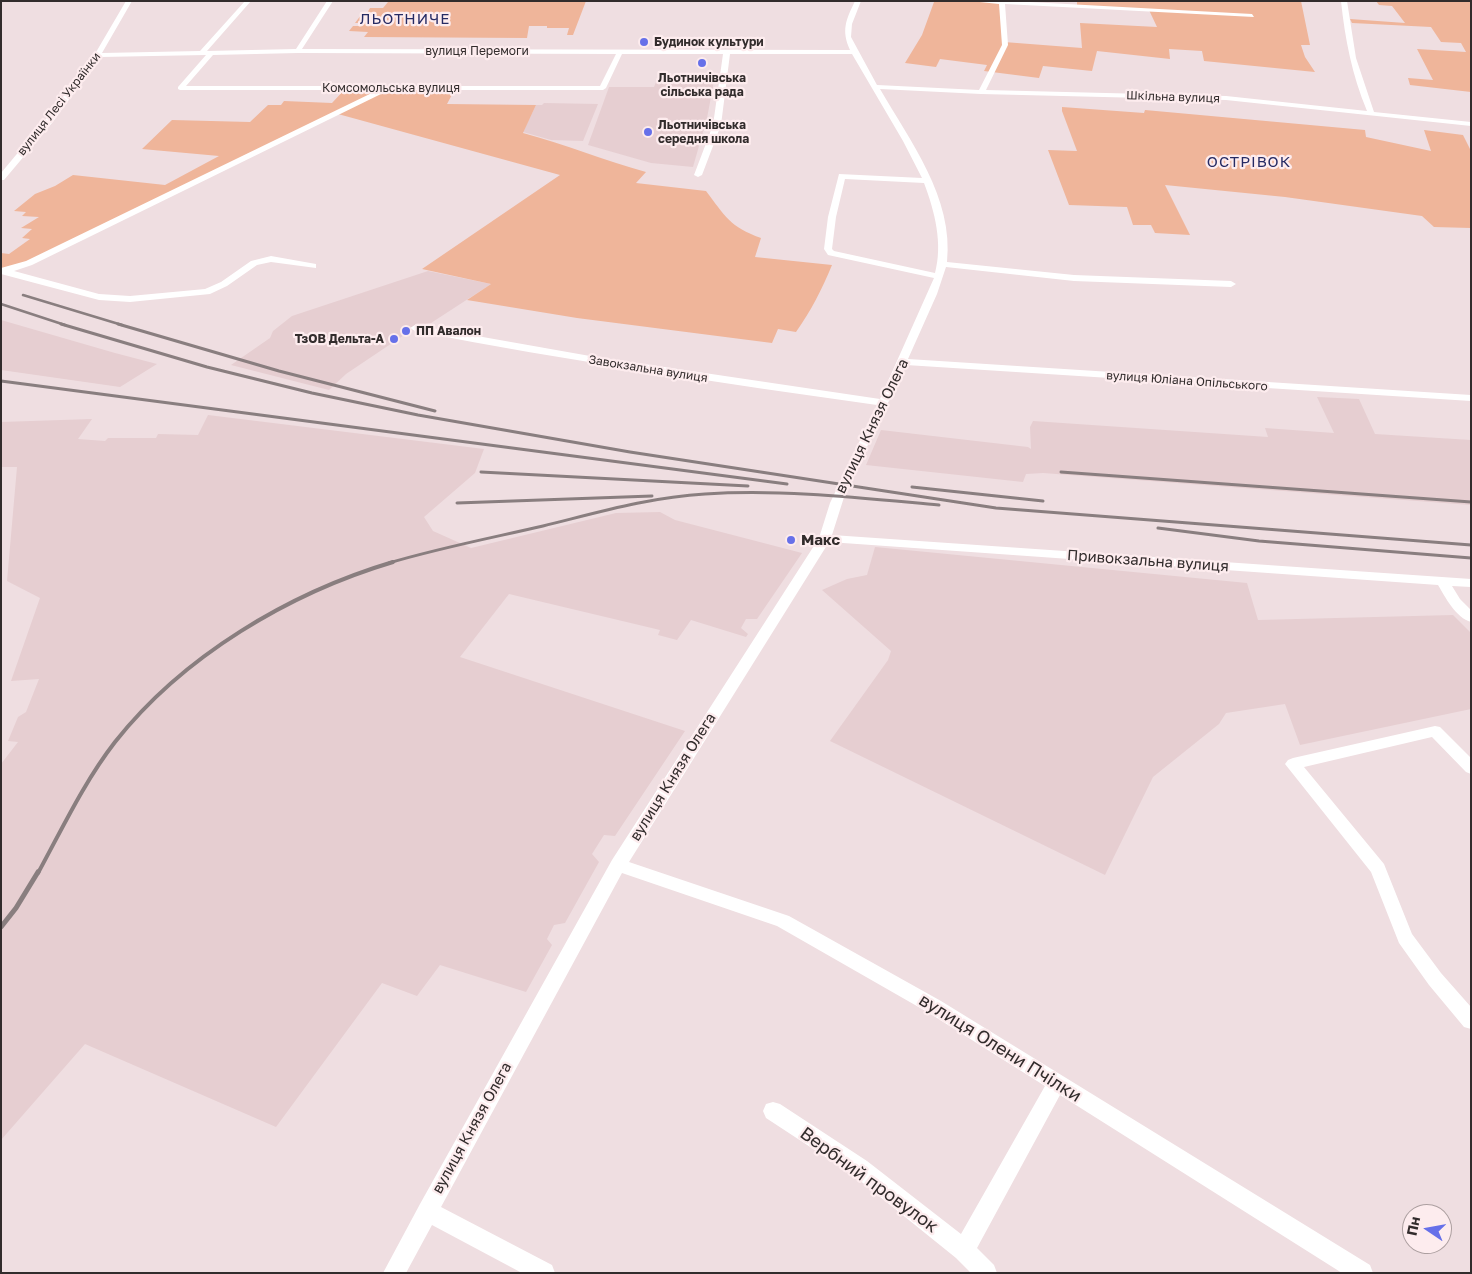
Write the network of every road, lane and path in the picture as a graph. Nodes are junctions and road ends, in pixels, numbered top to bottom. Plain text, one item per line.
1 (129, 1) edge
2 (248, 1) edge
3 (330, 1) edge
4 (858, 1) edge
5 (973, 1) edge
6 (1344, 1) edge
7 (1002, 2) edge
8 (1252, 16) dead end
9 (298, 51) junction
10 (620, 51) junction
11 (203, 52) junction
12 (212, 52) junction
13 (726, 52) junction
14 (856, 52) junction
15 (99, 55) junction
16 (875, 87) junction
17 (386, 88) junction
18 (982, 92) junction
19 (1371, 112) junction
20 (1471, 124) edge
21 (698, 175) dead end
22 (1, 178) edge
23 (927, 181) junction
24 (941, 264) junction
25 (313, 266) dead end
26 (3, 271) edge
27 (937, 276) junction
28 (1231, 284) dead end
29 (415, 328) dead end
30 (903, 362) junction
31 (1471, 398) edge
32 (884, 403) junction
33 (825, 538) junction
34 (1442, 582) junction
35 (1471, 584) edge
36 (1471, 618) edge
37 (1471, 768) edge
38 (618, 865) junction
39 (1471, 1021) edge
40 (1057, 1082) junction
41 (773, 1111) dead end
42 (427, 1211) junction
43 (964, 1250) junction
44 (394, 1273) edge
45 (544, 1273) edge
46 (986, 1273) edge
47 (1362, 1273) edge

1 - 15 street, вулиця Лесі Українки
2 - 11 street
3 - 9 street
4 - 14 street, вулиця Князя Олега
5 - 7 street
6 - 19 street
7 - 8 street
7 - 18 street
9 - 10 street, вулиця Перемоги
9 - 12 street, вулиця Перемоги
10 - 13 street, вулиця Перемоги
10 - 17 street, Комсомольська вулиця
11 - 12 street, вулиця Перемоги
11 - 15 street, вулиця Перемоги
12 - 17 street, Комсомольська вулиця
13 - 14 street, вулиця Перемоги
13 - 21 street
14 - 16 street, вулиця Князя Олега
15 - 22 street, вулиця Лесі Українки
16 - 18 street, Шкільна вулиця
16 - 23 street, вулиця Князя Олега
17 - 26 street
18 - 19 street, Шкільна вулиця
19 - 20 street, Шкільна вулиця
23 - 24 street, вулиця Князя Олега
23 - 27 street
24 - 27 street, вулиця Князя Олега
24 - 28 street
25 - 26 street
27 - 30 street, вулиця Князя Олега
29 - 32 street, Завокзальна вулиця
30 - 31 street, вулиця Юліана Опільського
30 - 32 street, вулиця Князя Олега
32 - 33 street, вулиця Князя Олега
33 - 34 street, Привокзальна вулиця
33 - 38 street, вулиця Князя Олега
34 - 35 street, Привокзальна вулиця
34 - 36 street
37 - 39 street
38 - 40 street, вулиця Олени Пчілки
38 - 42 street, вулиця Князя Олега
40 - 43 street
40 - 47 street, вулиця Олени Пчілки
41 - 43 street, Вербний провулок
42 - 44 street, вулиця Князя Олега
42 - 45 street
43 - 46 street, Вербний провулок

